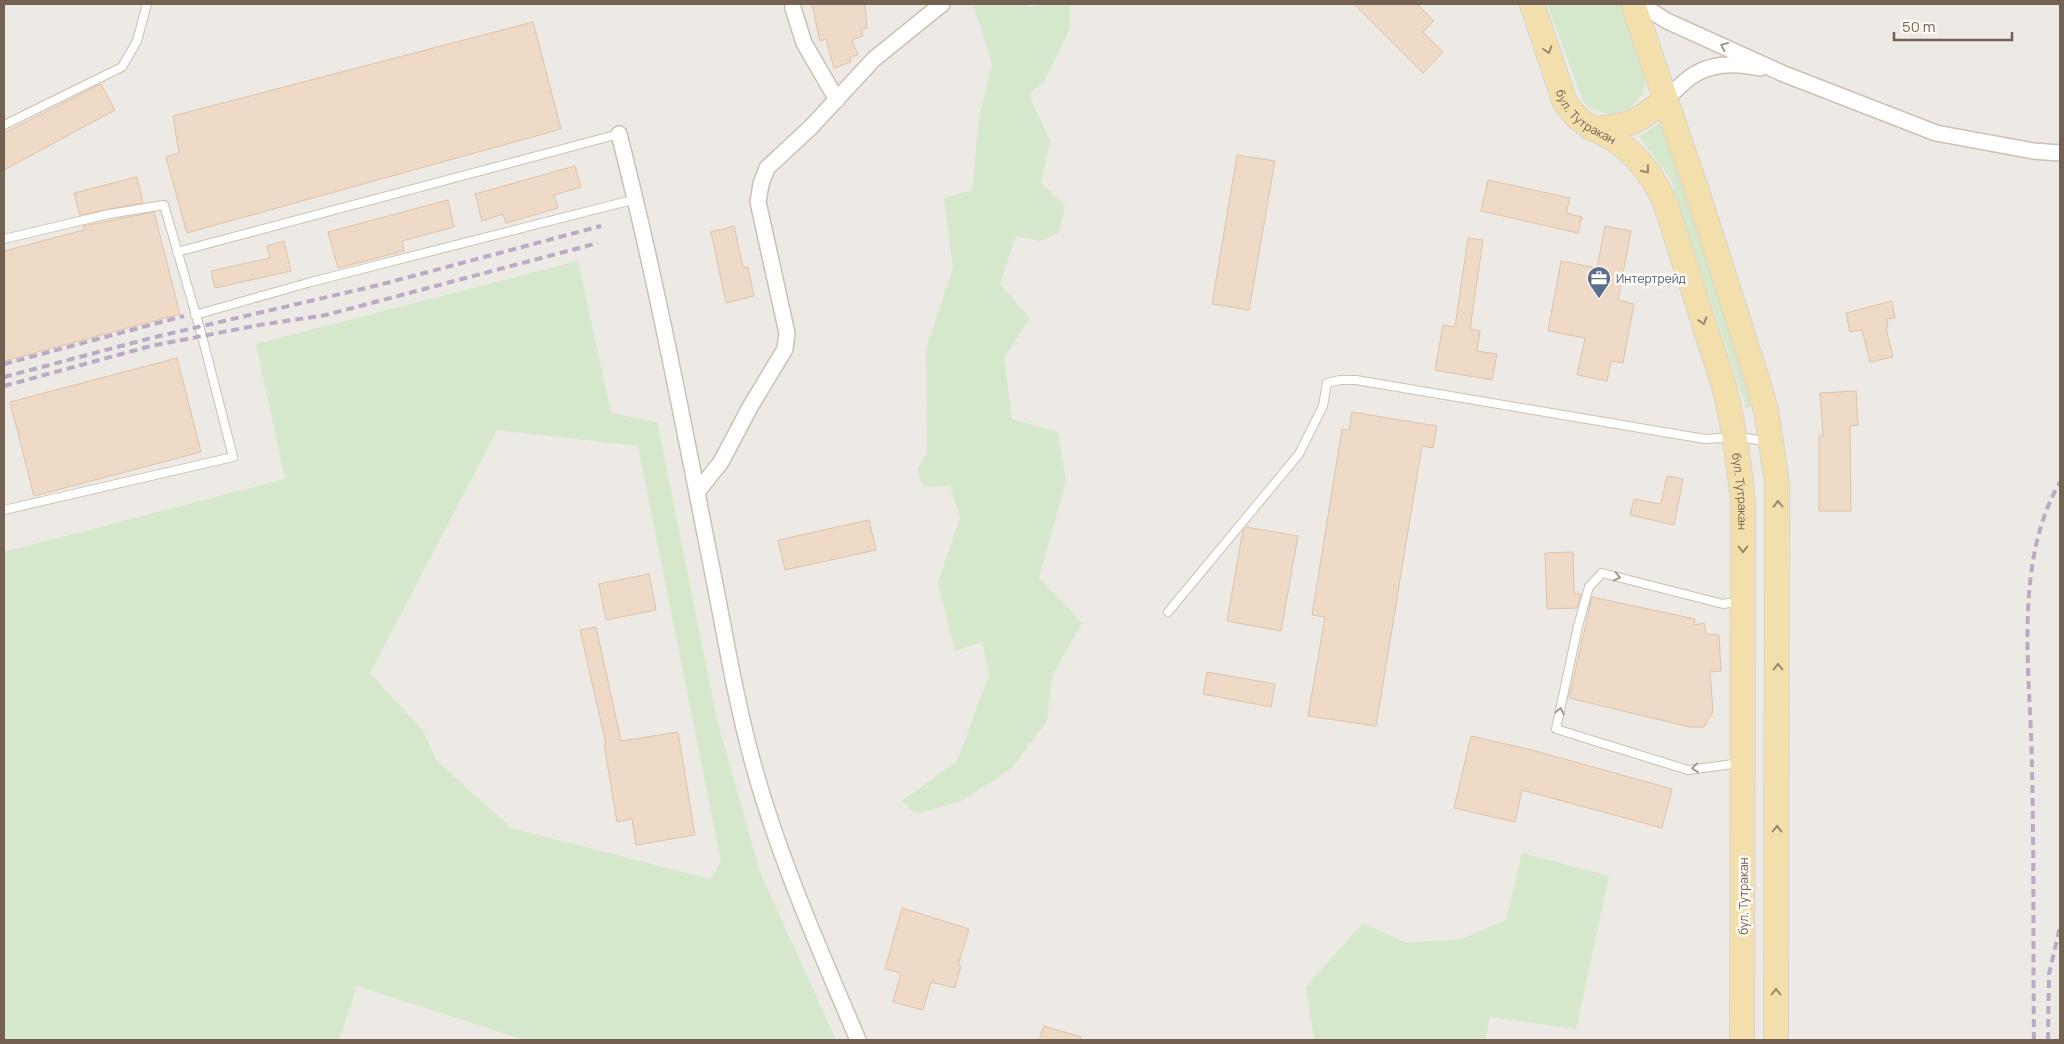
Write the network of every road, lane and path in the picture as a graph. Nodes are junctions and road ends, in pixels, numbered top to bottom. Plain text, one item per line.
1 (147, 4) edge
2 (794, 4) edge
3 (942, 4) edge
4 (1532, 4) edge
5 (1633, 4) edge
6 (1640, 4) edge
7 (1784, 74) junction
8 (1666, 99) junction
9 (837, 100) junction
10 (4, 125) edge
11 (1592, 129) junction
12 (619, 134) joint
13 (2060, 153) edge
14 (636, 199) junction
15 (4, 239) edge
16 (177, 252) junction
17 (195, 315) junction
18 (1736, 437) junction
19 (1771, 442) junction
20 (697, 492) junction
21 (4, 510) edge
22 (1743, 601) junction
23 (1168, 612) dead end
24 (1743, 763) junction
25 (858, 1040) edge
26 (1742, 1040) edge
27 (1776, 1040) edge

1 - 10 lane
2 - 9 street
3 - 9 street
4 -> 11 main road, бул. Тутракан
5 - 8 main road
7 -> 6 street
7 - 8 street
7 - 13 street
8 - 11 main road
8 - 19 main road
9 - 20 street
11 -> 18 main road, бул. Тутракан
12 - 14 street
12 - 16 lane
14 - 17 lane
14 - 20 street
15 - 16 lane
16 - 17 lane
17 - 21 lane
18 - 19 lane
18 -> 22 main road, бул. Тутракан
18 - 23 lane
27 -> 19 main road
20 - 25 street
22 - 24 main road, бул. Тутракан
24 -> 22 lane
24 - 26 main road, бул. Тутракан

